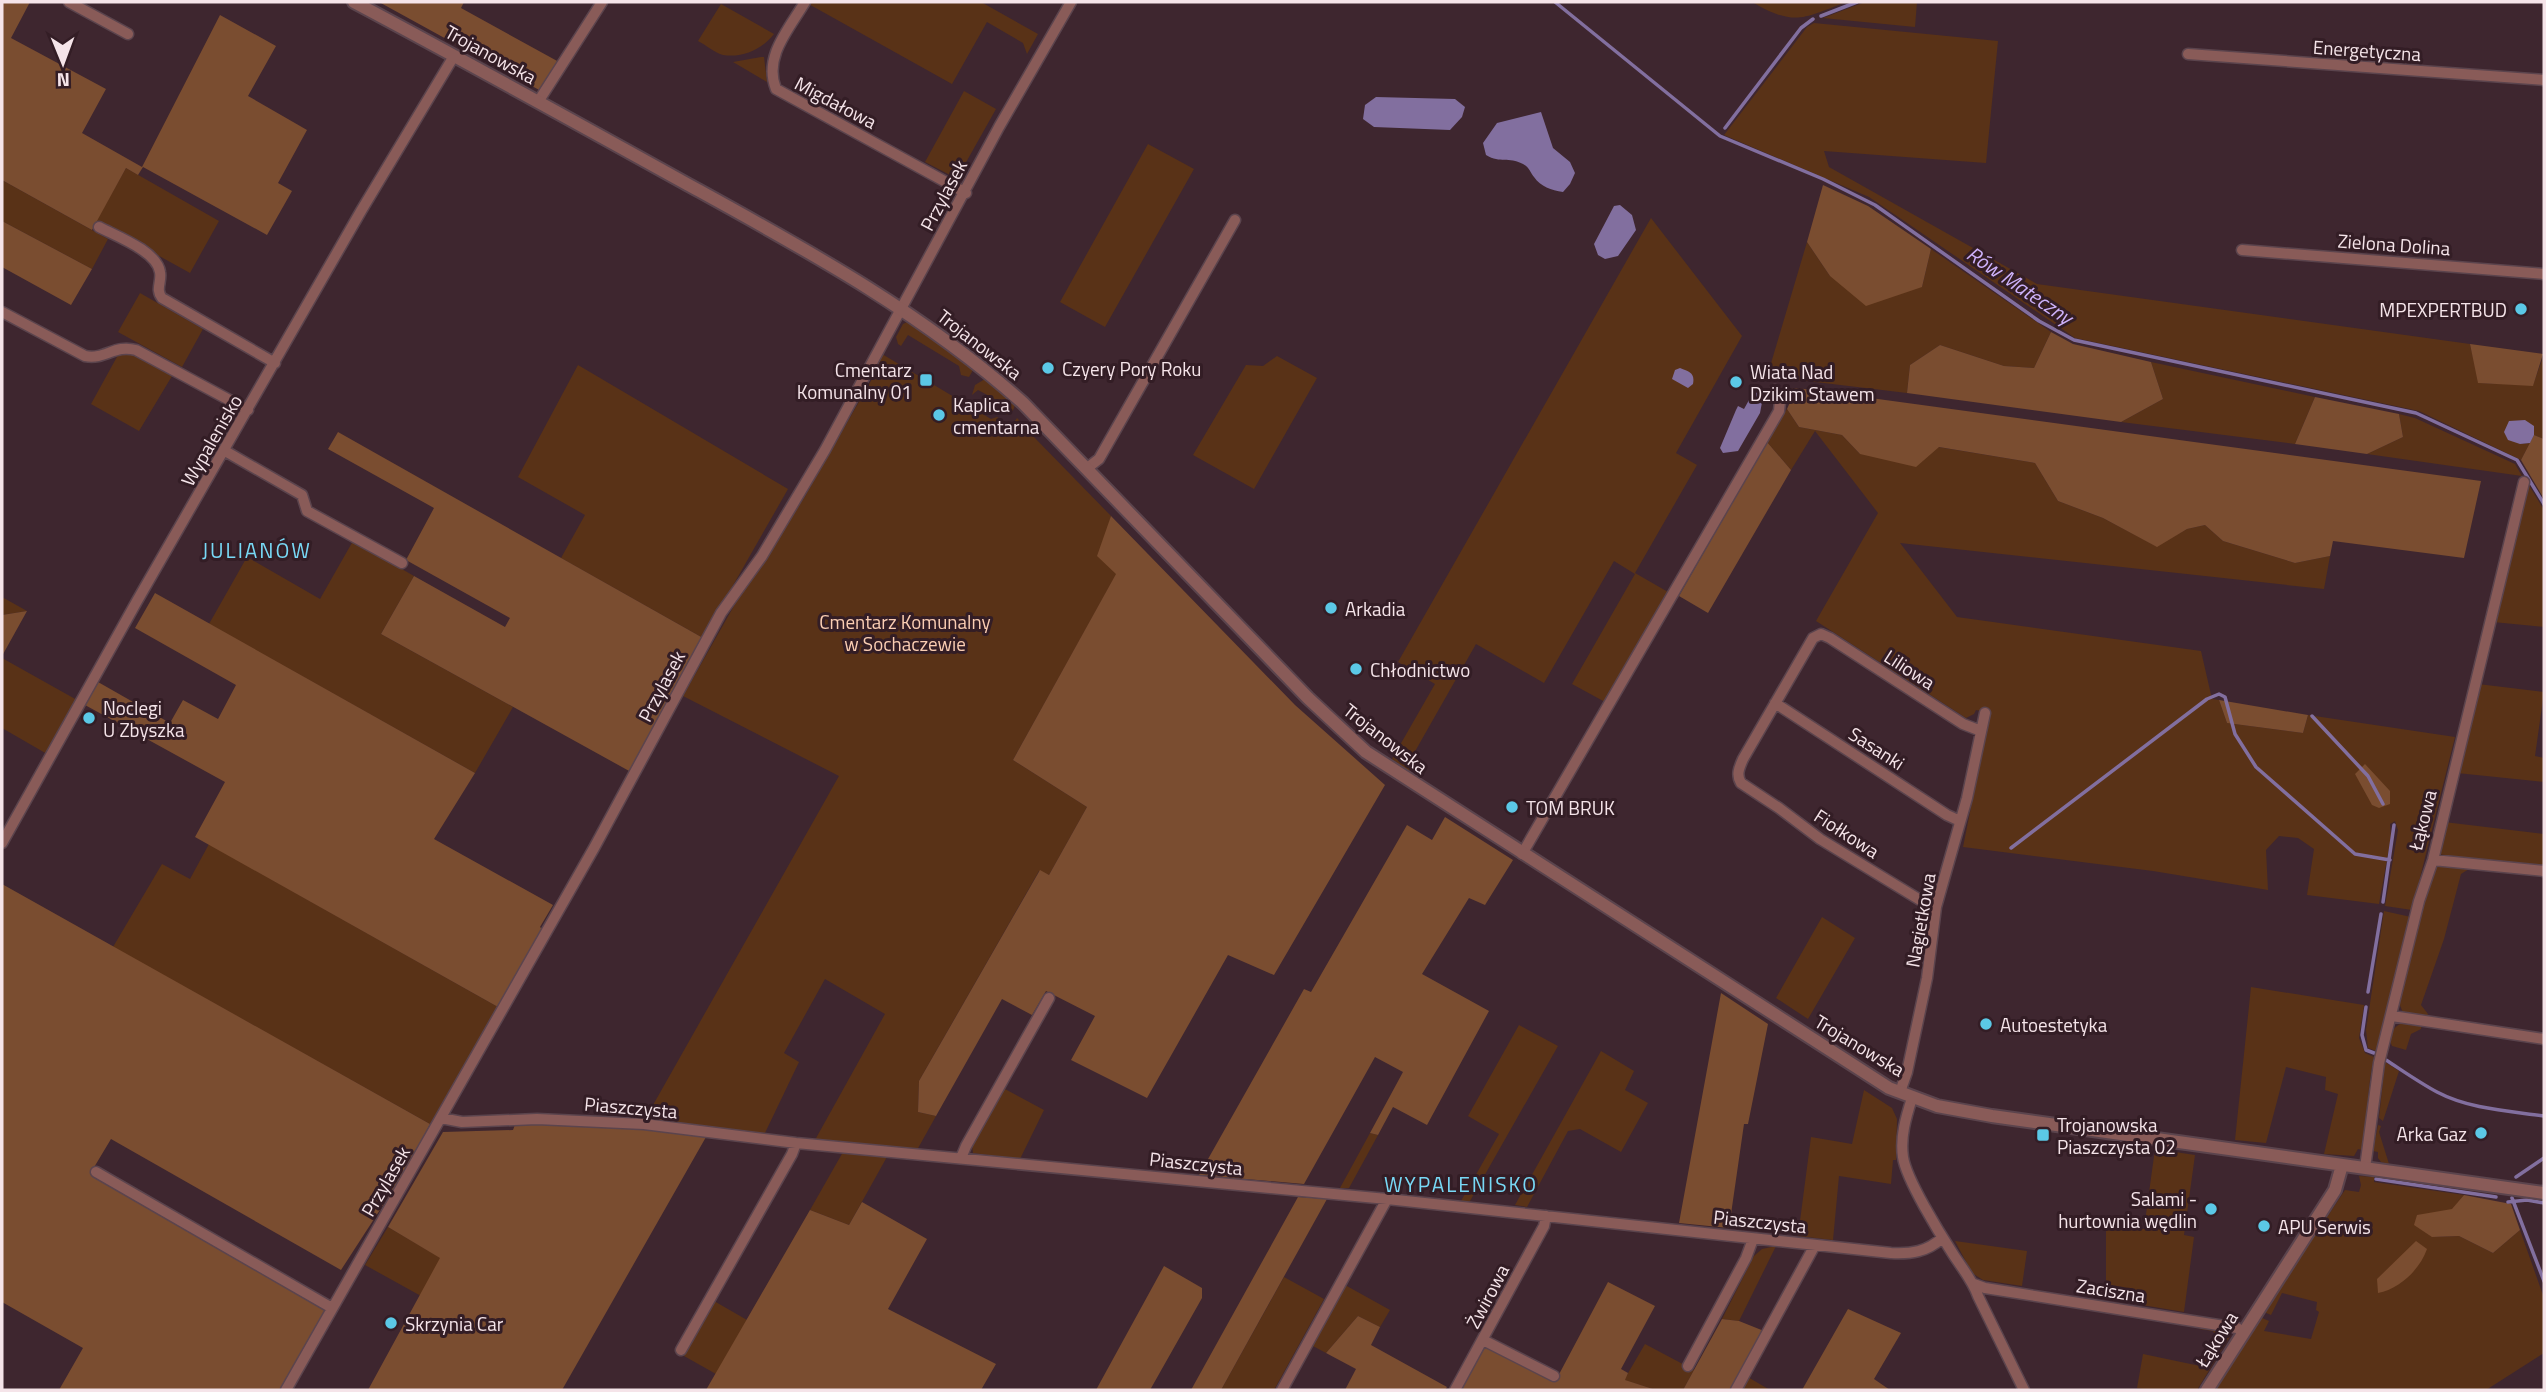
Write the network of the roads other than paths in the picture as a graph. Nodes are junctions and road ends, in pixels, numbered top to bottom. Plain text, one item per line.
1 (69, 2) edge
2 (354, 2) edge
3 (602, 2) edge
4 (805, 2) edge
5 (1071, 2) edge
6 (128, 34) dead end
7 (2188, 54) dead end
8 (454, 56) junction
9 (2544, 80) edge
10 (538, 102) junction
11 (965, 192) junction
12 (1235, 220) dead end
13 (99, 227) dead end
14 (2242, 250) dead end
15 (2544, 274) edge
16 (901, 309) junction
17 (2, 312) edge
18 (275, 363) junction
19 (1775, 390) dead end
20 (248, 410) junction
21 (225, 450) junction
22 (1086, 469) junction
23 (2524, 482) dead end
24 (402, 563) dead end
25 (1775, 703) junction
26 (1985, 713) dead end
27 (1981, 731) junction
28 (1960, 821) junction
29 (2, 843) edge
30 (1522, 854) junction
31 (2433, 860) junction
32 (2544, 871) edge
33 (1936, 907) junction
34 (1049, 998) dead end
35 (2392, 1016) junction
36 (2544, 1039) edge
37 (1900, 1092) junction
38 (1912, 1098) junction
39 (441, 1118) junction
40 (796, 1143) junction
41 (961, 1158) junction
42 (2342, 1165) junction
43 (2365, 1168) junction
44 (96, 1172) dead end
45 (2544, 1193) edge
46 (1387, 1199) junction
47 (1546, 1216) junction
48 (1942, 1238) junction
49 (1753, 1239) junction
50 (1815, 1245) junction
51 (1974, 1284) junction
52 (332, 1308) junction
53 (2243, 1332) junction
54 (1483, 1340) junction
55 (681, 1350) dead end
56 (1688, 1366) dead end
57 (1554, 1376) dead end
58 (286, 1390) edge
59 (1282, 1390) edge
60 (1455, 1390) edge
61 (1736, 1390) edge
62 (2024, 1390) edge
63 (2207, 1390) edge

1 - 6 street
2 - 8 street, Trojanowska
3 - 10 street
4 - 11 street, Migdałowa
5 - 11 street, Przylasek
7 - 9 street, Energetyczna
8 - 10 street, Trojanowska
8 - 18 street, Wypalenisko
10 - 16 street, Trojanowska
11 - 16 street, Przylasek
12 - 22 street
13 - 18 street
14 - 15 street, Zielona Dolina
16 - 22 street, Trojanowska
16 - 39 street, Przylasek
17 - 20 street
18 - 20 street, Wypalenisko
19 - 30 street
20 - 21 street, Wypalenisko
21 - 24 street
21 - 29 street, Wypalenisko
22 - 30 street, Trojanowska
23 - 31 street, Łąkowa
25 - 27 street, Liliowa
25 - 28 street, Sasanki
25 - 33 street, Fiołkowa
26 - 27 street, Nagietkowa
27 - 28 street, Nagietkowa
28 - 33 street, Nagietkowa
30 - 37 street, Trojanowska
31 - 32 street
31 - 35 street, Łąkowa
33 - 37 street, Nagietkowa
34 - 41 street
35 - 36 street
35 - 43 street, Łąkowa
37 - 38 street, Trojanowska
38 - 42 street, Trojanowska
38 - 48 street
39 - 40 street, Piaszczysta
39 - 52 street, Przylasek
40 - 41 street, Piaszczysta
40 - 55 street
41 - 46 street, Piaszczysta
42 - 43 street, Trojanowska
42 - 53 street, Łąkowa
43 - 45 street, Trojanowska
44 - 52 street
46 - 47 street, Piaszczysta
46 - 59 street
47 - 49 street, Piaszczysta
47 - 54 street, Żwirowa
48 - 50 street, Piaszczysta
48 - 51 street
49 - 50 street, Piaszczysta
49 - 56 street
50 - 61 street
51 - 53 street, Zaciszna
51 - 62 street
52 - 58 street, Przylasek
53 - 63 street, Łąkowa
54 - 57 street
54 - 60 street, Żwirowa

